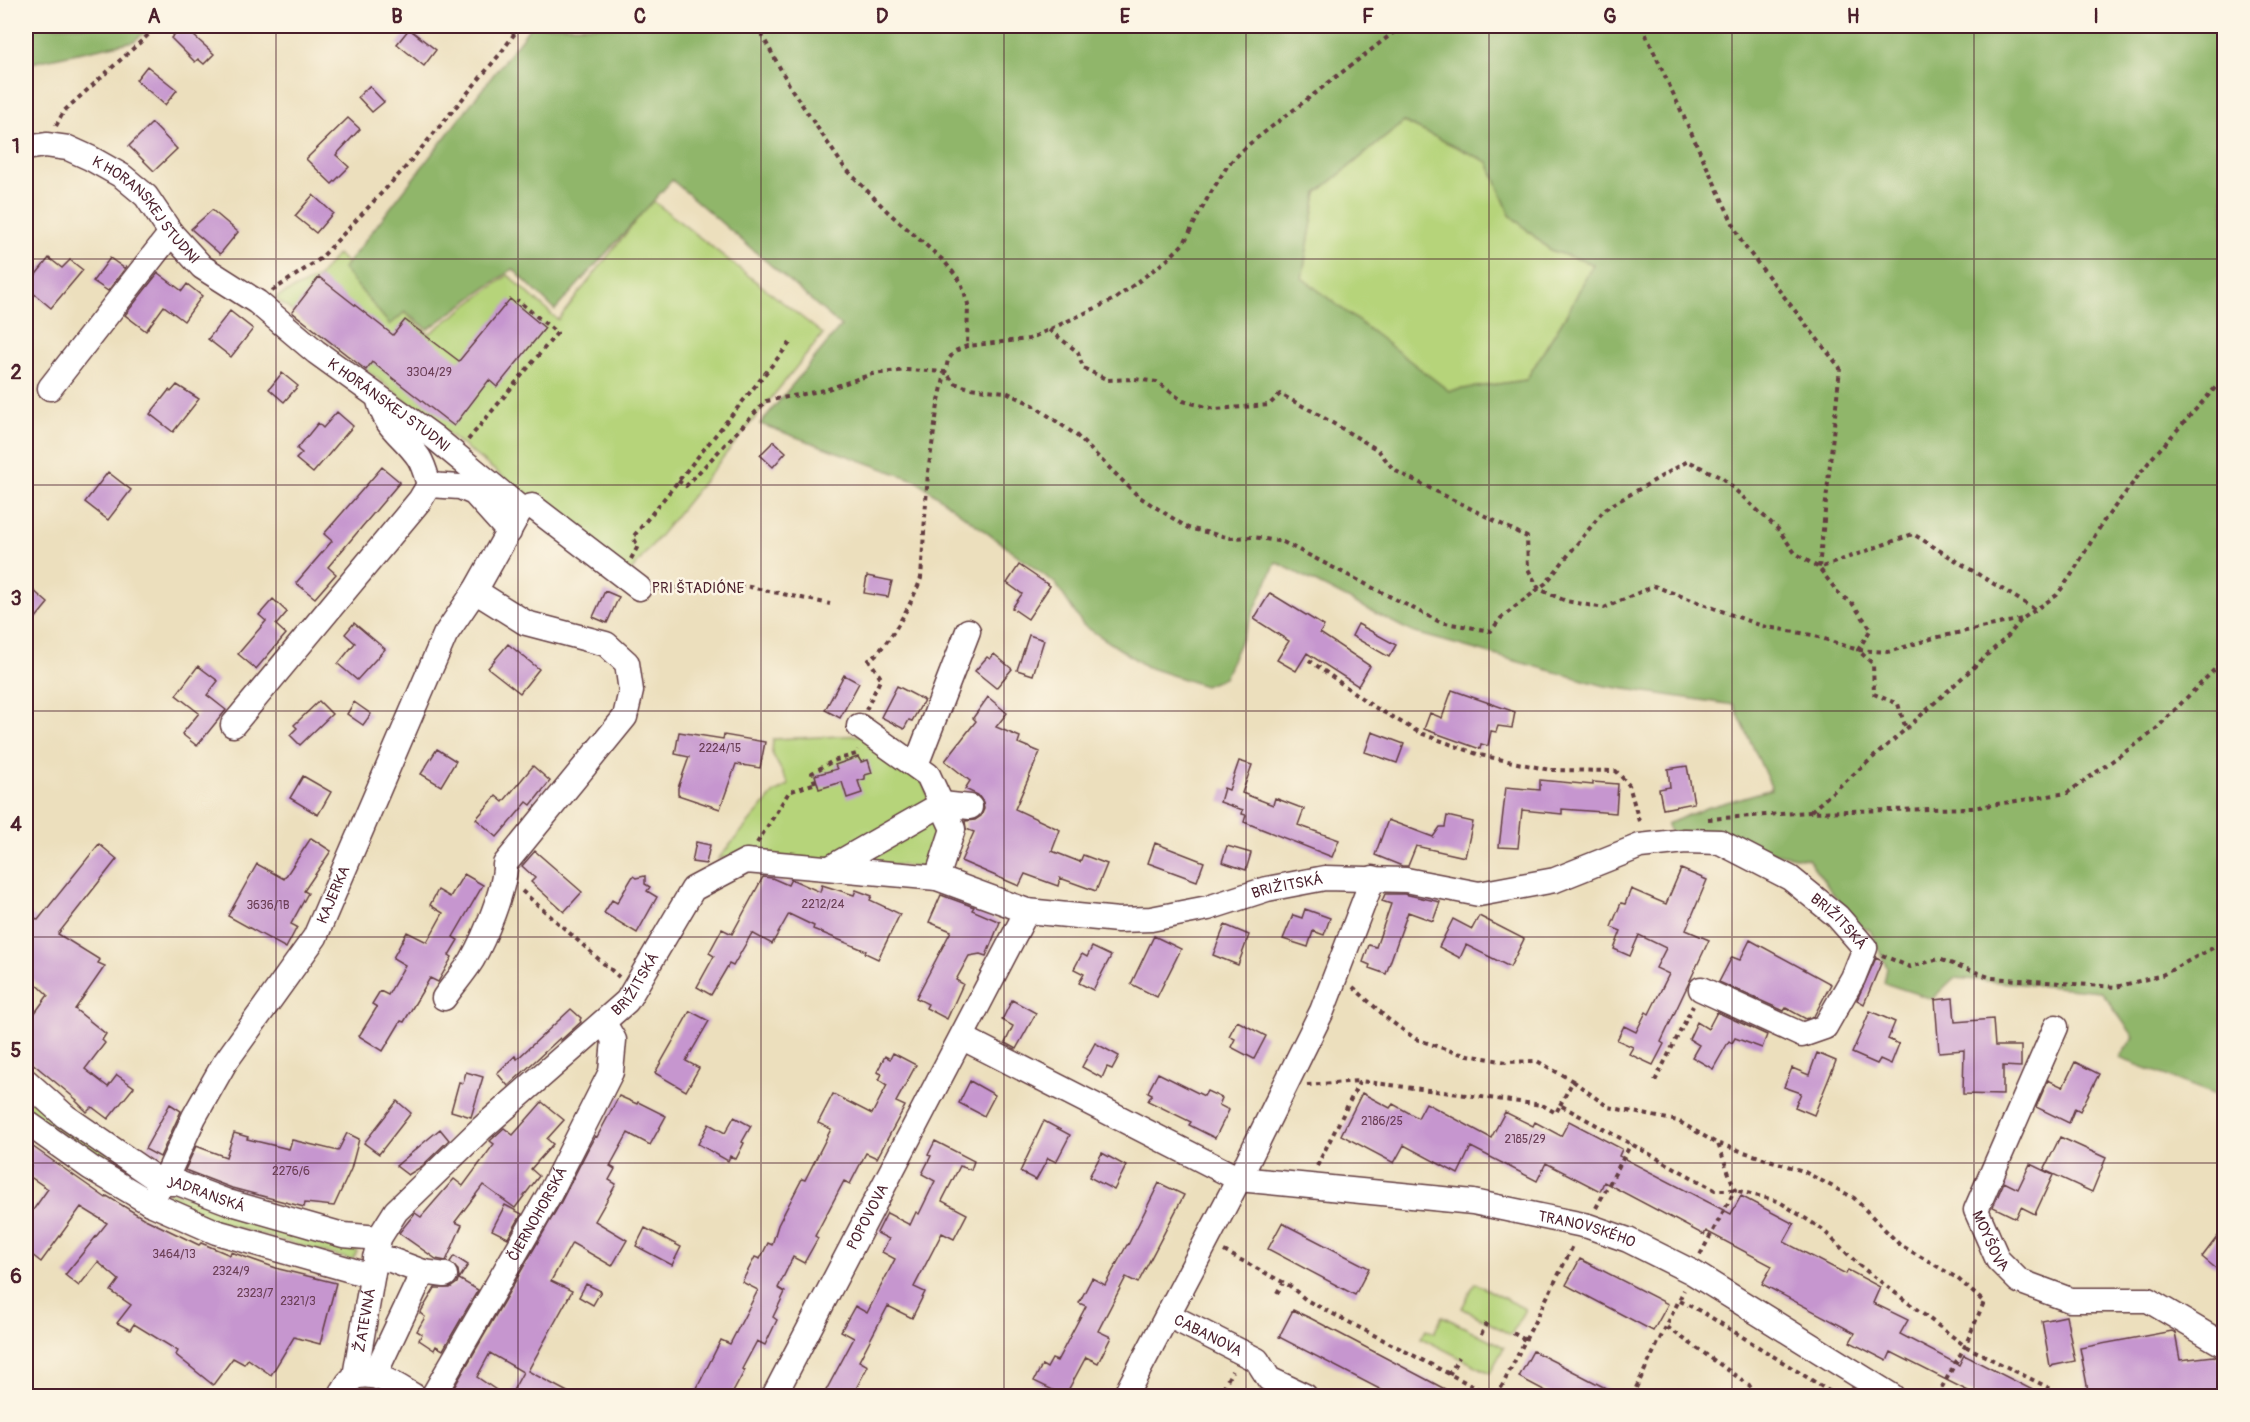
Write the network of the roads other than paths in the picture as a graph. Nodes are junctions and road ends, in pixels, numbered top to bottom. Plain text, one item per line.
1 (36, 147) edge
2 (171, 233) junction
3 (257, 302) joint
4 (50, 388) dead end
5 (378, 397) junction
6 (429, 485) junction
7 (521, 509) junction
8 (508, 532) junction
9 (639, 588) road end
10 (476, 591) junction
11 (968, 631) dead end
12 (238, 709) dead end
13 (859, 726) road end
14 (916, 765) junction
15 (942, 804) junction
16 (970, 807) dead end
17 (830, 868) junction
18 (937, 878) junction
19 (1373, 878) junction
20 (1028, 911) junction
21 (1701, 989) road end
22 (444, 998) dead end
23 (604, 1023) junction
24 (2056, 1028) dead end
25 (963, 1038) junction
26 (26, 1081) edge
27 (26, 1122) edge
28 (1239, 1179) junction
29 (156, 1193) junction
30 (375, 1257) junction
31 (1168, 1315) junction
32 (2224, 1344) edge
33 (364, 1376) junction
34 (340, 1396) edge
35 (414, 1396) edge
36 (433, 1396) edge
37 (774, 1396) edge
38 (1125, 1396) edge
39 (1305, 1396) edge
40 (1892, 1396) edge

1 - 2 street, K HORANSKEJ STUDNI
2 - 3 street, K HORANSKEJ STUDNI
2 - 4 street
3 - 5 street, K HORÁNSKEJ STUDNI
5 - 6 street
5 - 7 street, K HORÁNSKEJ STUDNI
6 - 8 street
6 - 12 street
7 - 8 street, KAJERKA
7 - 9 street, PRI ŠTADIÓNE
8 - 10 street, KAJERKA
10 - 22 street
10 - 29 street, KAJERKA
11 - 14 street
13 - 14 street
14 - 15 street
15 - 16 street
15 - 17 street
15 - 18 street
17 - 18 street, BRIŽITSKÁ
17 - 23 street, BRIŽITSKÁ
18 - 20 street, BRIŽITSKÁ
19 - 20 street, BRIŽITSKÁ
19 - 21 street, BRIŽITSKÁ
19 - 28 street
20 - 25 street, POPOVOVA
23 - 30 street, BRIŽITSKÁ
23 - 36 street, ČIERNOHORSKÁ
24 - 32 street, MOYŠOVA
25 - 28 street
25 - 37 street, POPOVOVA
26 - 29 street, JADRANSKÁ
27 - 29 street, JADRANSKÁ
28 - 31 street
28 - 40 street, TRANOVSKÉHO
29 - 30 street, JADRANSKÁ
29 - 30 street, JADRANSKÁ
30 - 33 street, ŽATEVNÁ
30 - 33 street
31 - 38 street
31 - 39 street, CABANOVA
33 - 34 street, ŽATEVNÁ
33 - 35 street

